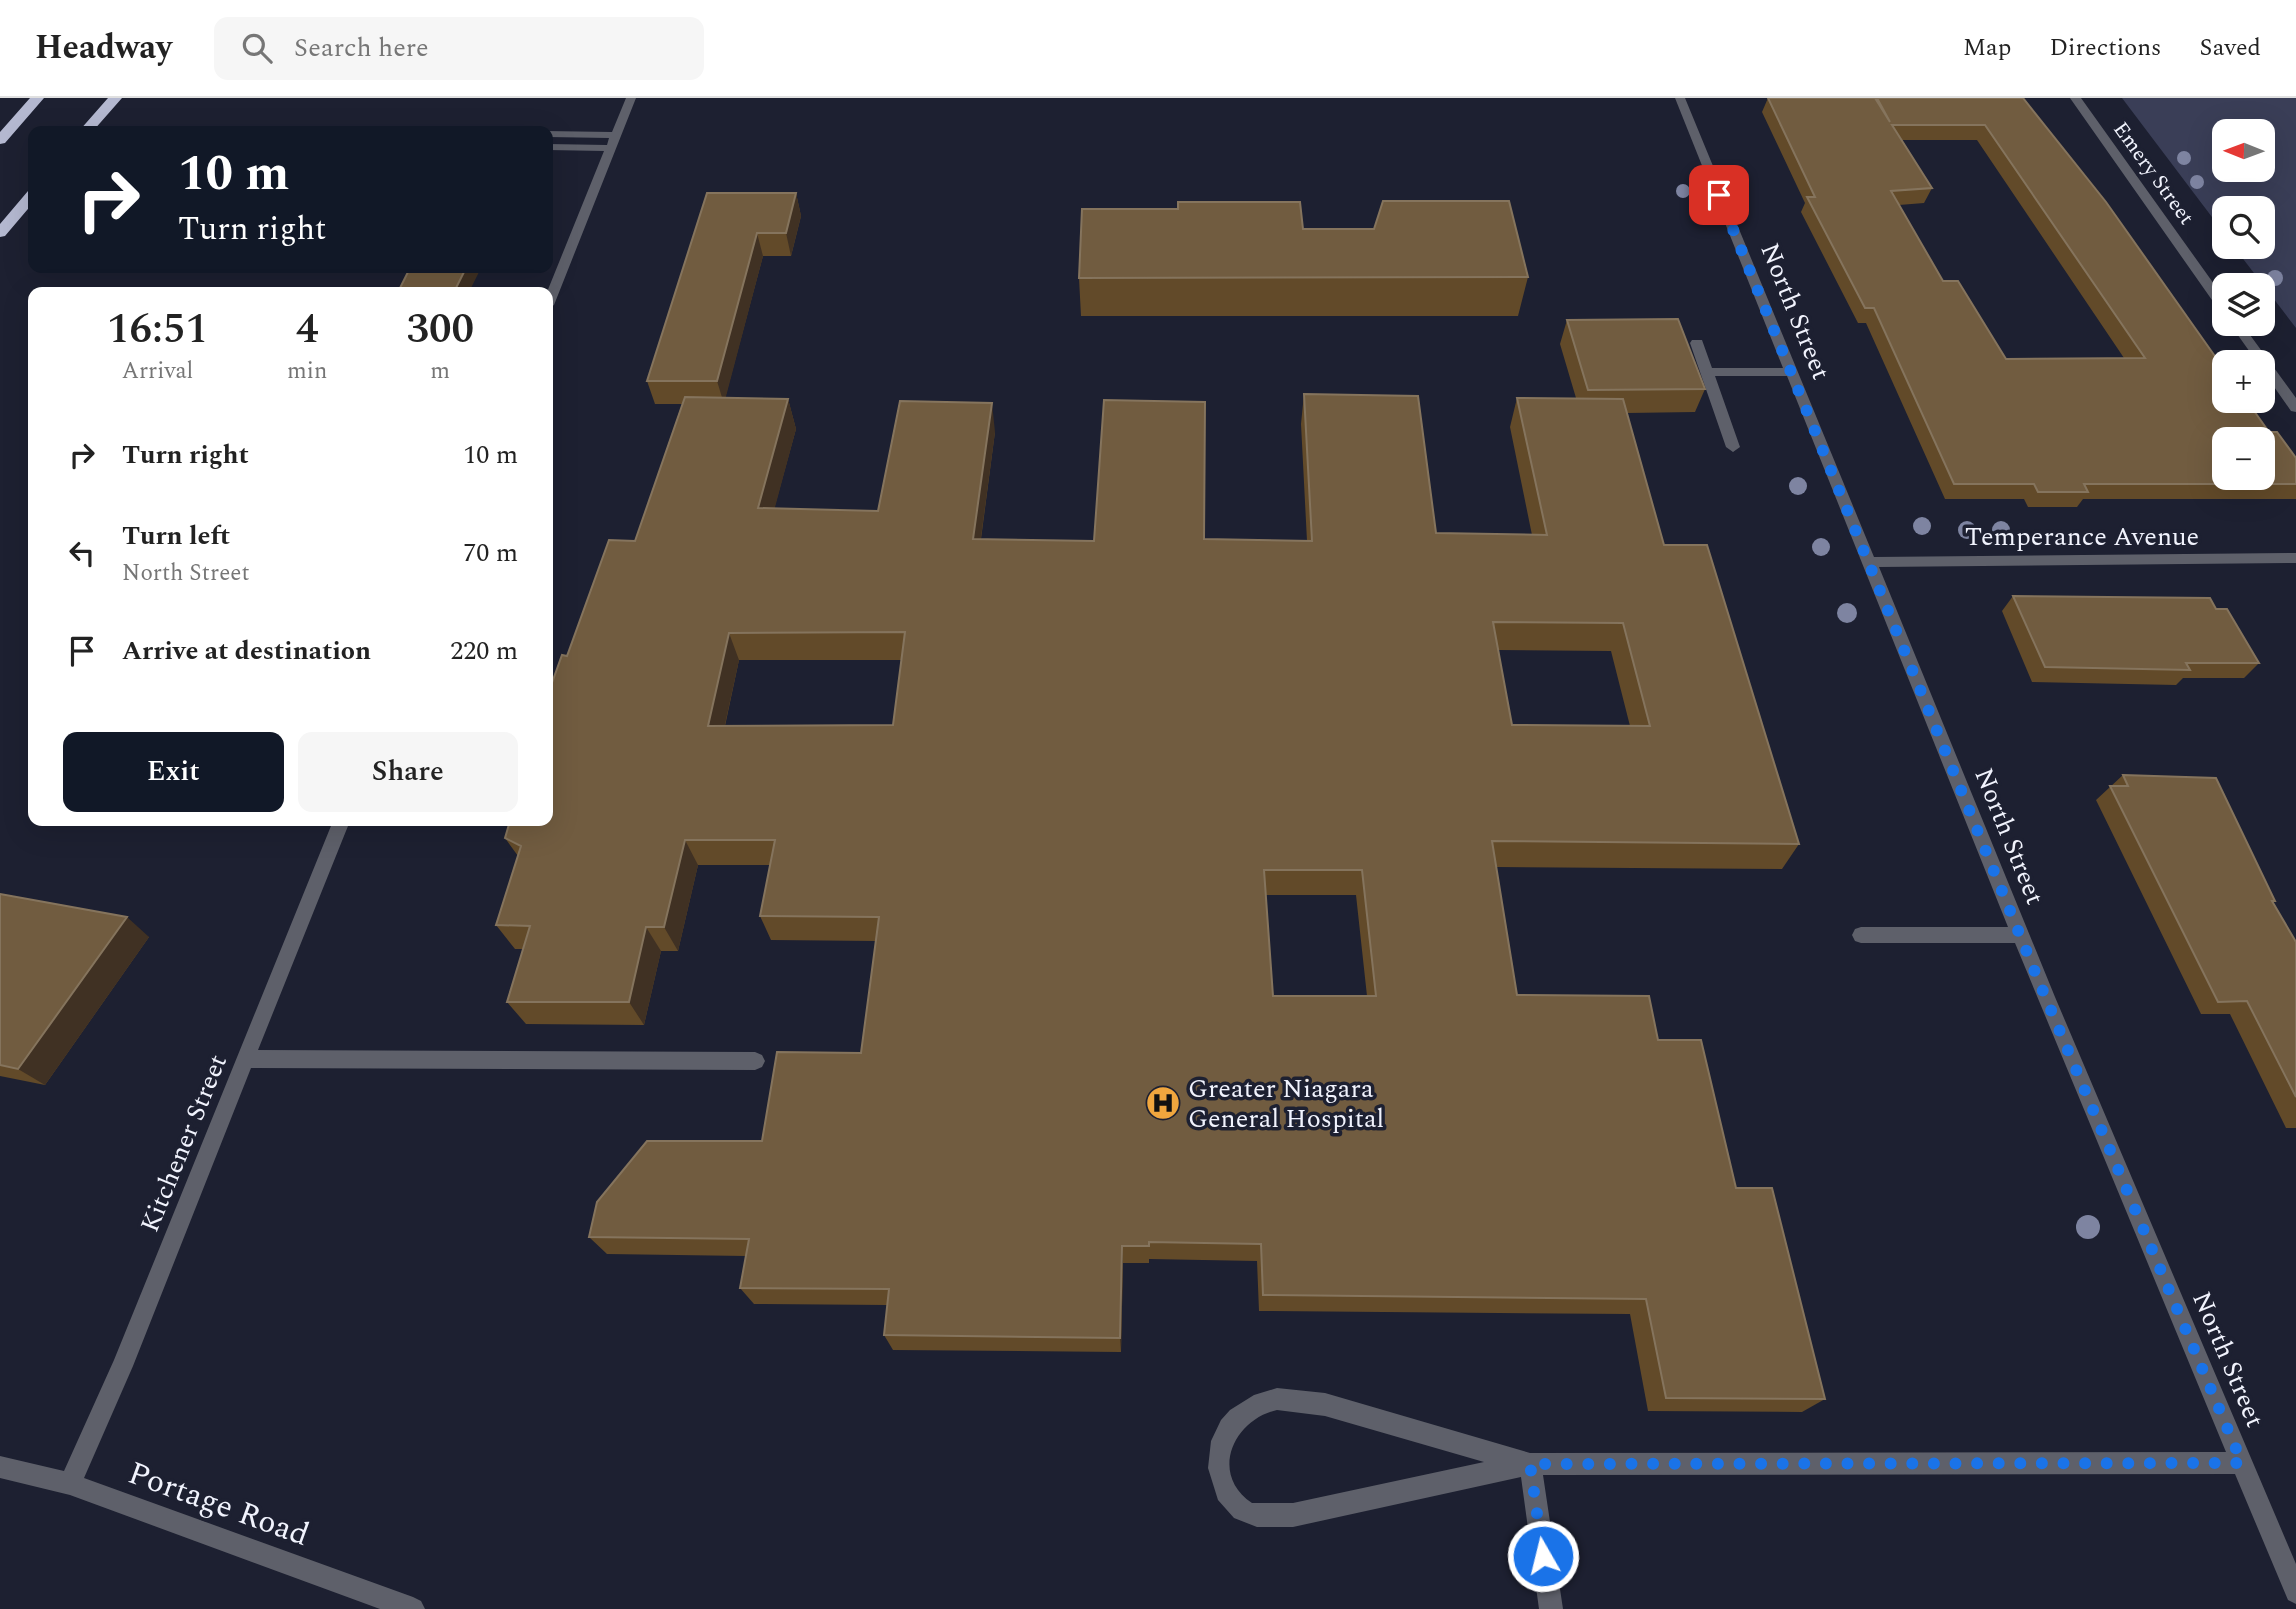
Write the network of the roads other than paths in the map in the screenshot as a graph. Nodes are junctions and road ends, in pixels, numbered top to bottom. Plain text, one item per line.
1 (37, 98) edge
2 (115, 98) edge
3 (631, 98) edge
4 (1680, 98) edge
5 (2075, 98) edge
6 (90, 126) edge
7 (553, 134) edge
8 (616, 135) junction
9 (0, 140) edge
10 (553, 147) edge
11 (611, 148) junction
12 (28, 200) edge
13 (0, 233) edge
14 (2212, 290) edge
15 (553, 293) edge
16 (2245, 336) edge
17 (1697, 343) dead end
18 (1707, 372) junction
19 (1790, 372) junction
20 (2296, 408) edge
21 (1733, 447) dead end
22 (2296, 558) edge
23 (1868, 562) junction
24 (339, 826) edge
25 (1861, 935) dead end
26 (2020, 935) junction
27 (244, 1059) junction
28 (755, 1061) dead end
29 (2242, 1463) junction
30 (1530, 1464) junction
31 (0, 1467) edge
32 (70, 1484) junction
33 (2296, 1592) edge
34 (413, 1609) edge
35 (1551, 1609) edge

1 - 9 highway
2 - 6 highway
3 - 8 street
4 - 19 street, North Street
5 - 14 street, Emery Street
7 - 8 street
8 - 11 street
10 - 11 street
11 - 15 street
12 - 13 highway
16 - 20 street
17 - 18 street
18 - 19 street
18 - 21 street
19 - 23 street, North Street
22 - 23 street, Temperance Avenue
23 - 26 street, North Street
24 - 27 street, Kitchener Street
25 - 26 street
26 - 29 street, North Street
27 - 28 street
27 - 32 street, Kitchener Street
29 - 30 street
29 - 33 street, North Street
30 - 30 street
30 - 35 street
31 - 32 street, Portage Road
32 - 34 street, Portage Road

